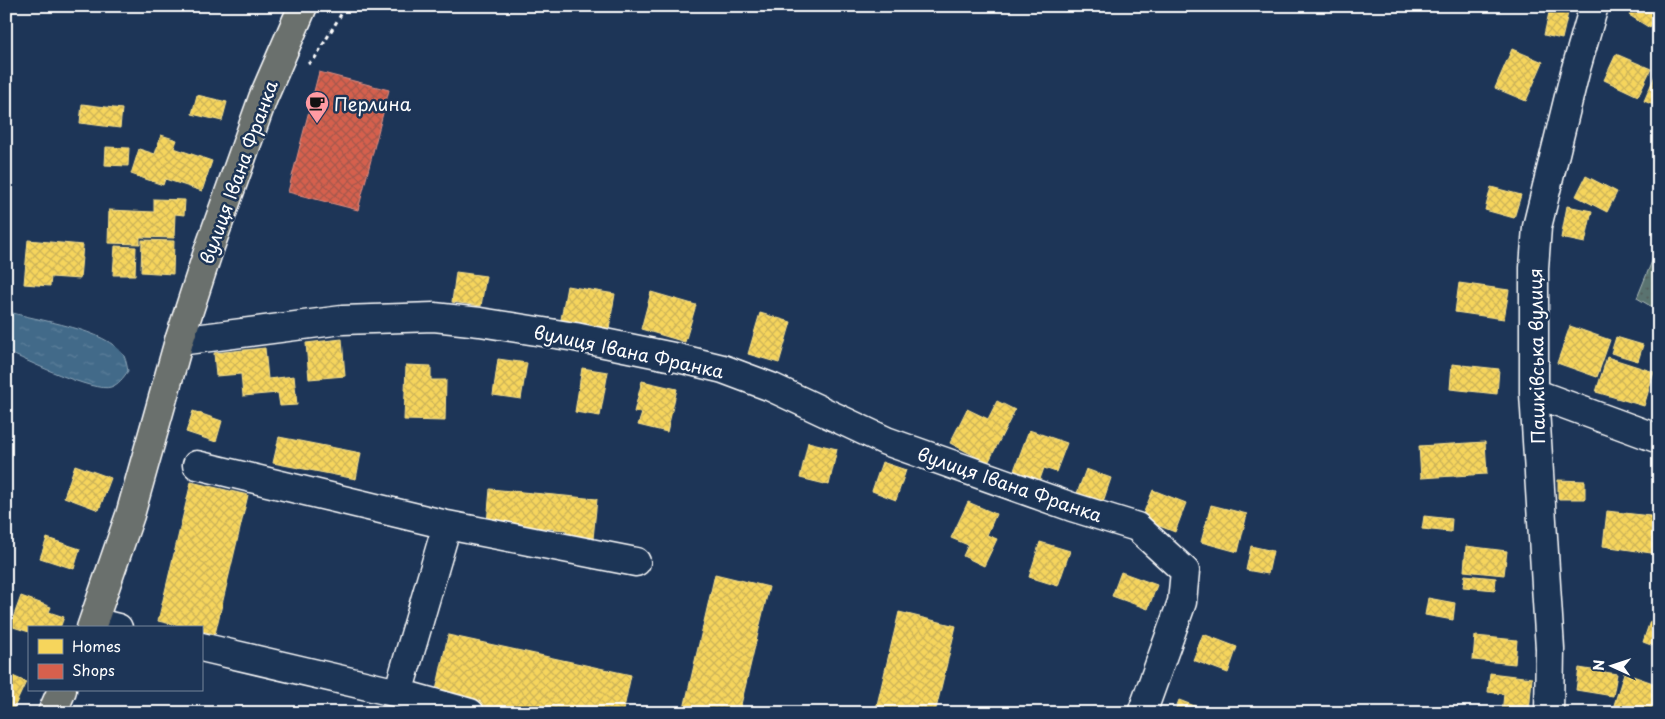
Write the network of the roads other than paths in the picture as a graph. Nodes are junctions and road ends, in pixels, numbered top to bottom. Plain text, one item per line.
1 (303, 6) edge
2 (1594, 6) edge
3 (179, 341) junction
4 (1534, 393) junction
5 (1659, 439) edge
6 (197, 465) dead end
7 (447, 525) junction
8 (636, 562) dead end
9 (101, 626) edge
10 (202, 648) edge
11 (61, 692) edge
12 (398, 693) junction
13 (52, 713) edge
14 (470, 713) edge
15 (1142, 713) edge
16 (1548, 713) edge

1 - 3 main road, вулиця Івана Франка
2 - 4 street, Пашківська вулиця
3 - 9 main road, вулиця Івана Франка
3 - 15 street, вулиця Івана Франка
4 - 5 street
4 - 16 street, Пашківська вулиця
6 - 7 street
7 - 8 street
7 - 12 street
10 - 12 street
11 - 13 main road
12 - 14 street

